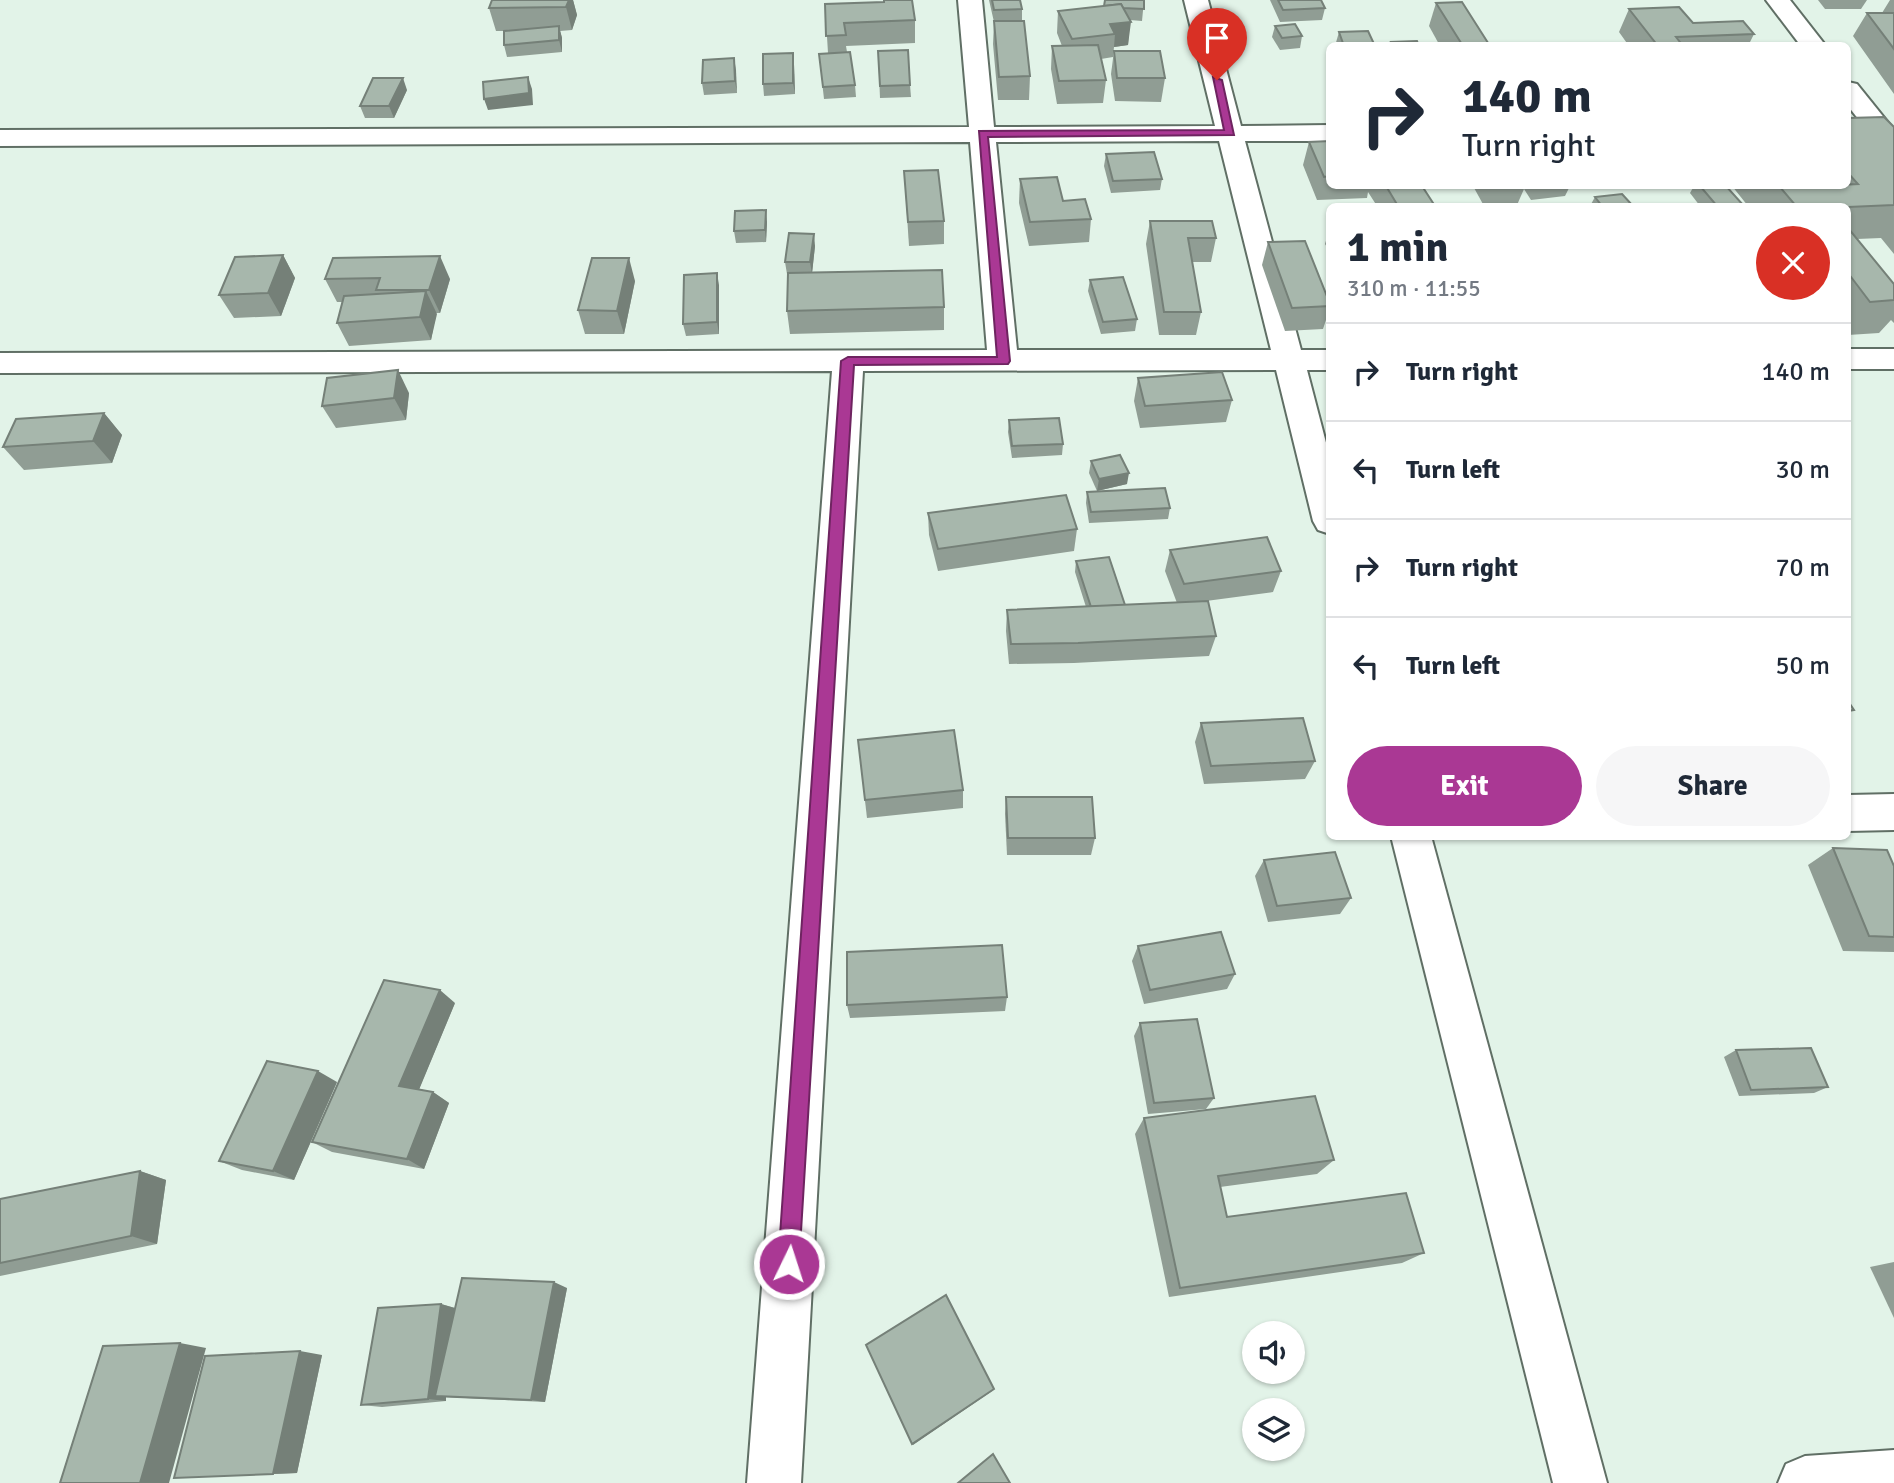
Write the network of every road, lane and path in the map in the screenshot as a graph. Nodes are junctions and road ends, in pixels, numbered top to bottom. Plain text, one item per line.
1 (970, 0) edge
2 (1196, 0) edge
3 (1778, 0) edge
4 (1811, 42) edge
5 (1851, 92) edge
6 (1851, 132) edge
7 (1230, 133) junction
8 (1326, 133) edge
9 (982, 134) junction
10 (1890, 137) edge
11 (0, 138) edge
12 (1851, 359) edge
13 (1894, 359) edge
14 (1289, 360) junction
15 (1326, 360) edge
16 (848, 361) junction
17 (1003, 361) junction
18 (0, 363) edge
19 (1326, 505) edge
20 (1894, 812) edge
21 (1851, 813) edge
22 (1412, 840) edge
23 (1894, 1478) edge
24 (774, 1483) edge
25 (1580, 1483) edge
26 (1805, 1483) edge

1 - 9 street
2 - 7 street
3 - 4 street
5 - 10 street
6 - 10 street
7 - 8 street
7 - 9 street
7 - 14 street
9 - 11 street
9 - 17 street
12 - 13 street
14 - 15 street
14 - 17 street
14 - 19 street
16 - 17 street
16 - 18 street
16 - 24 street
20 - 21 street
22 - 25 street
23 - 26 street

